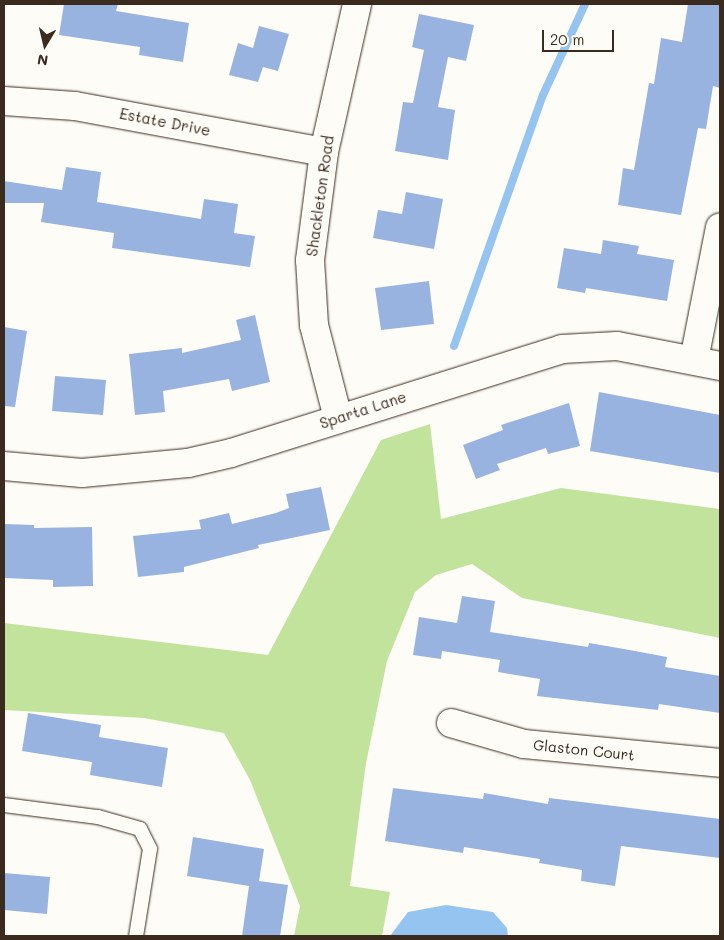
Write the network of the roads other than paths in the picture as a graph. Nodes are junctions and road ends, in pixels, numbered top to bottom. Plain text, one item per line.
1 (357, 4) edge
2 (4, 101) edge
3 (324, 152) junction
4 (720, 228) edge
5 (694, 360) junction
6 (720, 366) edge
7 (338, 418) junction
8 (4, 466) edge
9 (451, 723) dead end
10 (720, 763) edge
11 (4, 805) edge
12 (136, 936) edge

1 - 3 street, Shackleton Road
2 - 3 street, Estate Drive
3 - 7 street, Shackleton Road
4 - 5 street
5 - 6 street, Sparta Lane
5 - 7 street, Sparta Lane
7 - 8 street, Sparta Lane
9 - 10 street, Glaston Court
11 - 12 lane

